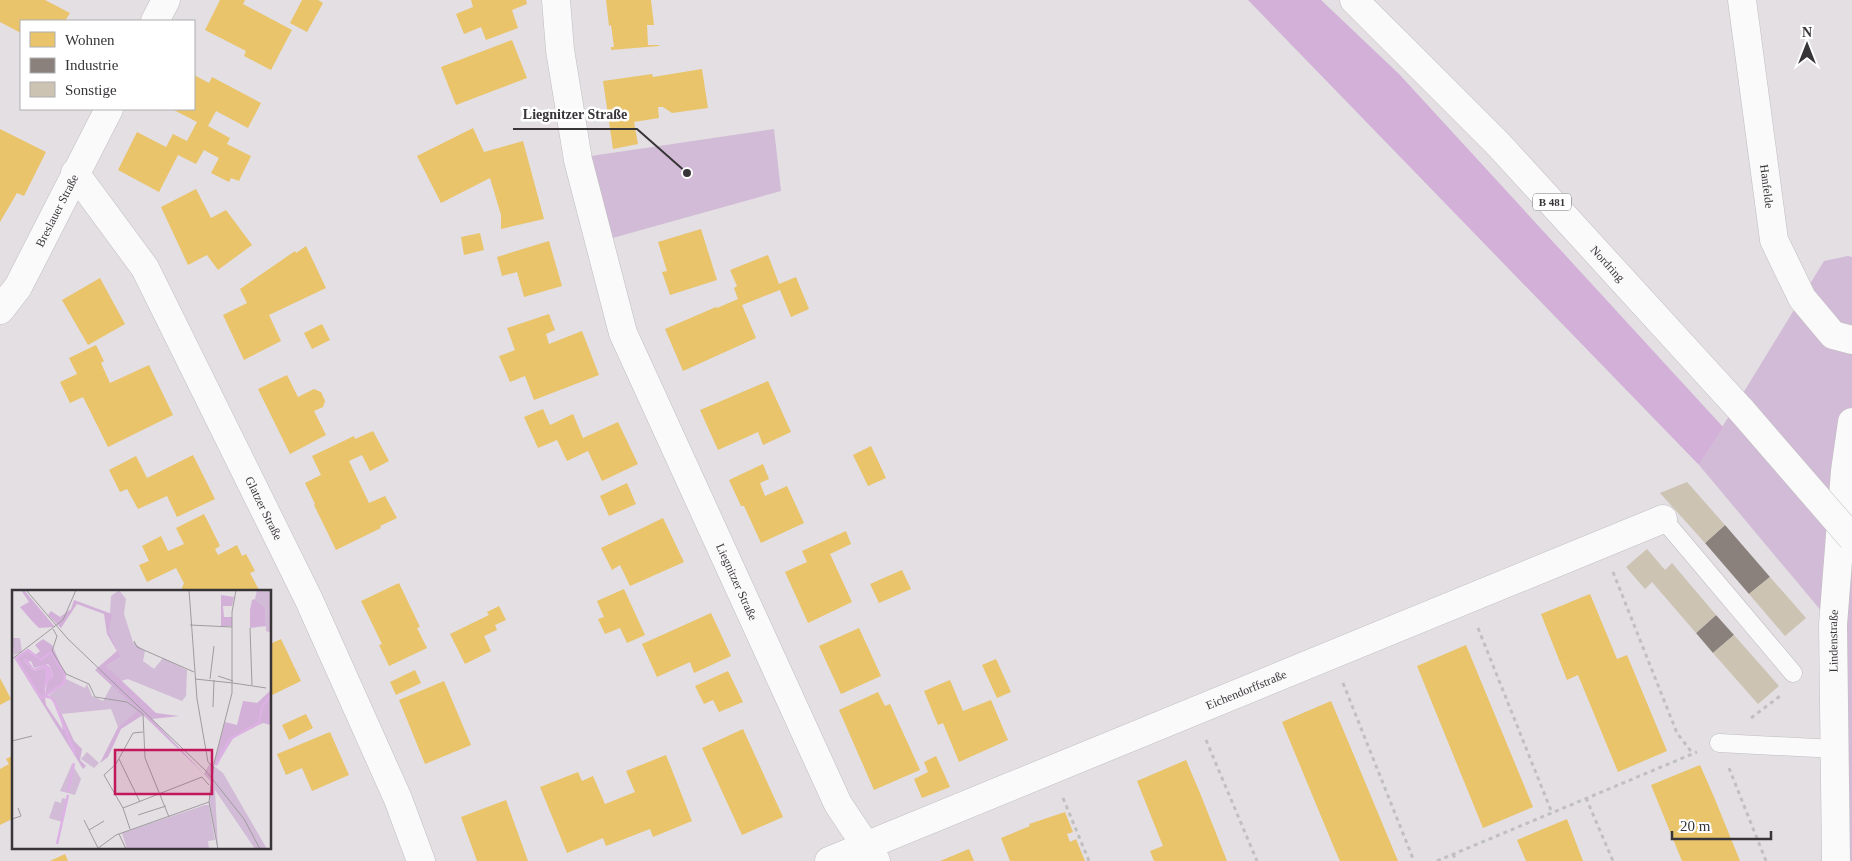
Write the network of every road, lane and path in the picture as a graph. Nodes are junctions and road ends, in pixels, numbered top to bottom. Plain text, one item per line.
1 (166, 0) edge
2 (556, 0) edge
3 (1354, 0) edge
4 (1742, 0) edge
5 (156, 20) edge
6 (108, 110) edge
7 (75, 173) junction
8 (0, 310) edge
9 (1852, 340) edge
10 (1852, 422) edge
11 (1663, 519) joint
12 (1852, 538) edge
13 (1602, 545) junction
14 (1467, 600) junction
15 (1332, 655) junction
16 (1793, 673) joint
17 (1194, 712) junction
18 (1719, 743) junction
19 (1835, 749) junction
20 (1693, 754) junction
21 (1051, 770) junction
22 (1586, 798) junction
23 (1552, 813) junction
24 (871, 853) edge
25 (1453, 854) junction
26 (421, 861) edge
27 (830, 861) edge
28 (1088, 861) edge
29 (1257, 861) edge
30 (1414, 861) edge
31 (1437, 861) edge
32 (1456, 861) edge
33 (1613, 861) edge
34 (1766, 861) edge
35 (1836, 861) edge

1 - 5 street
2 - 24 street, Liegnitzer Straße
3 - 12 street, Nordring / B 481, bridge
4 - 9 street, Hanfelde
6 - 7 street, Breslauer Straße
7 - 8 street, Breslauer Straße
7 - 26 street, Glatzer Straße
10 - 19 street, Lindenstraße
11 - 13 street, Eichendorffstraße
11 - 16 lane
13 - 14 street, Eichendorffstraße
13 - 20 path
14 - 15 street, Eichendorffstraße
14 - 23 path
15 - 17 street, Eichendorffstraße
15 - 30 path
16 - 18 path
17 - 21 street, Eichendorffstraße
17 - 29 path
18 - 19 lane
18 - 20 path
18 - 34 path
19 - 35 street, Lindenstraße
20 - 22 path
21 - 24 street, Eichendorffstraße
21 - 28 path
22 - 23 path
22 - 33 path
23 - 25 path
24 - 27 street, Eichendorffstraße
25 - 31 path
25 - 32 path

